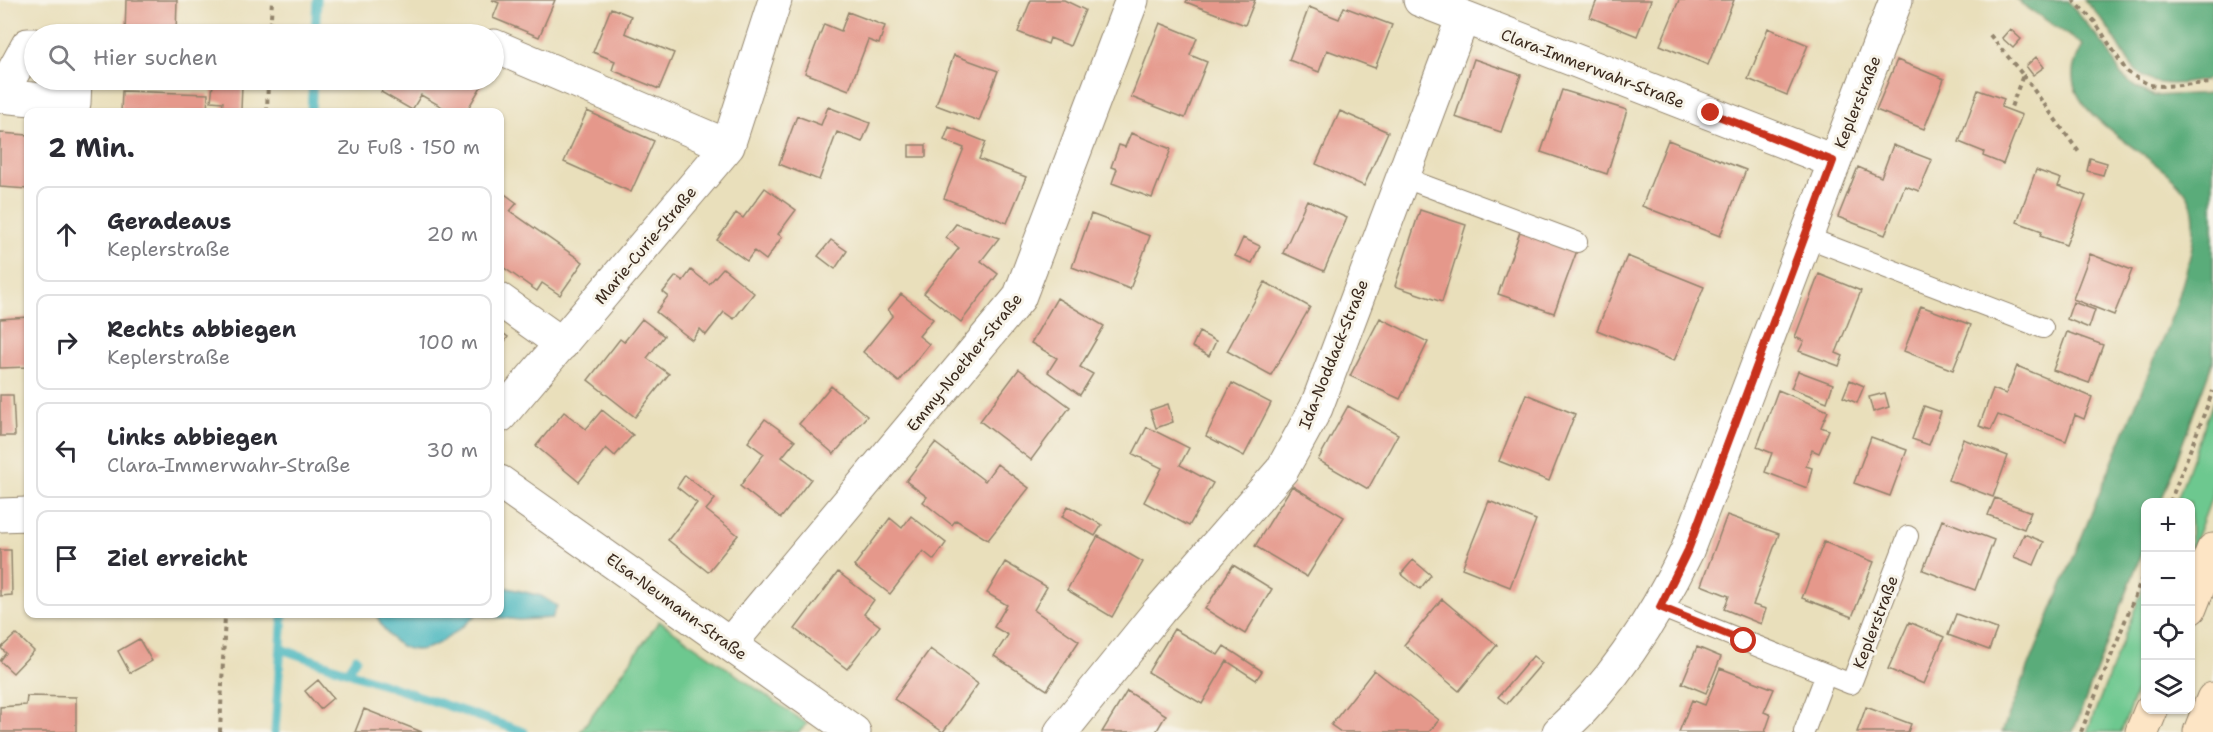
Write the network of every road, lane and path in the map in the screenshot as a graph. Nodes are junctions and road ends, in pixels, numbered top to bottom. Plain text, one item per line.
1 (272, 0) edge
2 (775, 0) edge
3 (1132, 0) edge
4 (1420, 0) edge
5 (1896, 0) edge
6 (2073, 0) edge
7 (1463, 17) junction
8 (271, 24) edge
9 (1990, 35) dead end
10 (504, 50) edge
11 (24, 52) edge
12 (2023, 75) junction
13 (2213, 83) edge
14 (75, 90) edge
15 (268, 90) edge
16 (0, 96) edge
17 (267, 108) edge
18 (2010, 110) dead end
19 (728, 146) junction
20 (2081, 154) dead end
21 (1833, 161) junction
22 (1402, 177) junction
23 (1806, 237) junction
24 (1577, 242) dead end
25 (504, 303) edge
26 (2043, 328) dead end
27 (562, 344) junction
28 (2213, 391) edge
29 (504, 411) edge
30 (504, 485) edge
31 (2172, 498) edge
32 (24, 514) edge
33 (0, 515) edge
34 (1908, 536) dead end
35 (2213, 550) edge
36 (2141, 578) edge
37 (2191, 606) edge
38 (1660, 607) junction
39 (225, 618) edge
40 (730, 644) junction
41 (1826, 674) junction
42 (2213, 699) edge
43 (2149, 714) edge
44 (841, 729) edge
45 (220, 732) edge
46 (1061, 732) edge
47 (1559, 732) edge
48 (1804, 732) edge
49 (2081, 732) edge
50 (2142, 732) edge
51 (2200, 732) edge

1 - 8 path
2 - 19 street, Marie-Curie-Straße
3 - 40 street, Emmy-Noether-Straße
4 - 7 street, Clara-Immerwahr-Straße
5 - 21 street, Keplerstraße
6 - 13 path
7 - 21 street, Clara-Immerwahr-Straße
7 - 22 street, Ida-Noddack-Straße
9 - 12 path
10 - 19 street
11 - 16 street
12 - 18 path
12 - 20 path
14 - 16 street
15 - 17 path
19 - 27 street, Marie-Curie-Straße
21 - 23 street, Keplerstraße
22 - 24 lane
22 - 46 street, Ida-Noddack-Straße
23 - 26 lane
23 - 38 street, Keplerstraße
25 - 27 street
27 - 29 street, Marie-Curie-Straße
28 - 31 path
30 - 40 street, Elsa-Neumann-Straße
32 - 33 street
34 - 41 lane, Keplerstraße
35 - 37 main road
36 - 49 path
38 - 41 lane, Keplerstraße
38 - 47 street, Keplerstraße
39 - 45 path
40 - 44 street, Elsa-Neumann-Straße
41 - 48 lane
42 - 51 main road
43 - 50 main road

